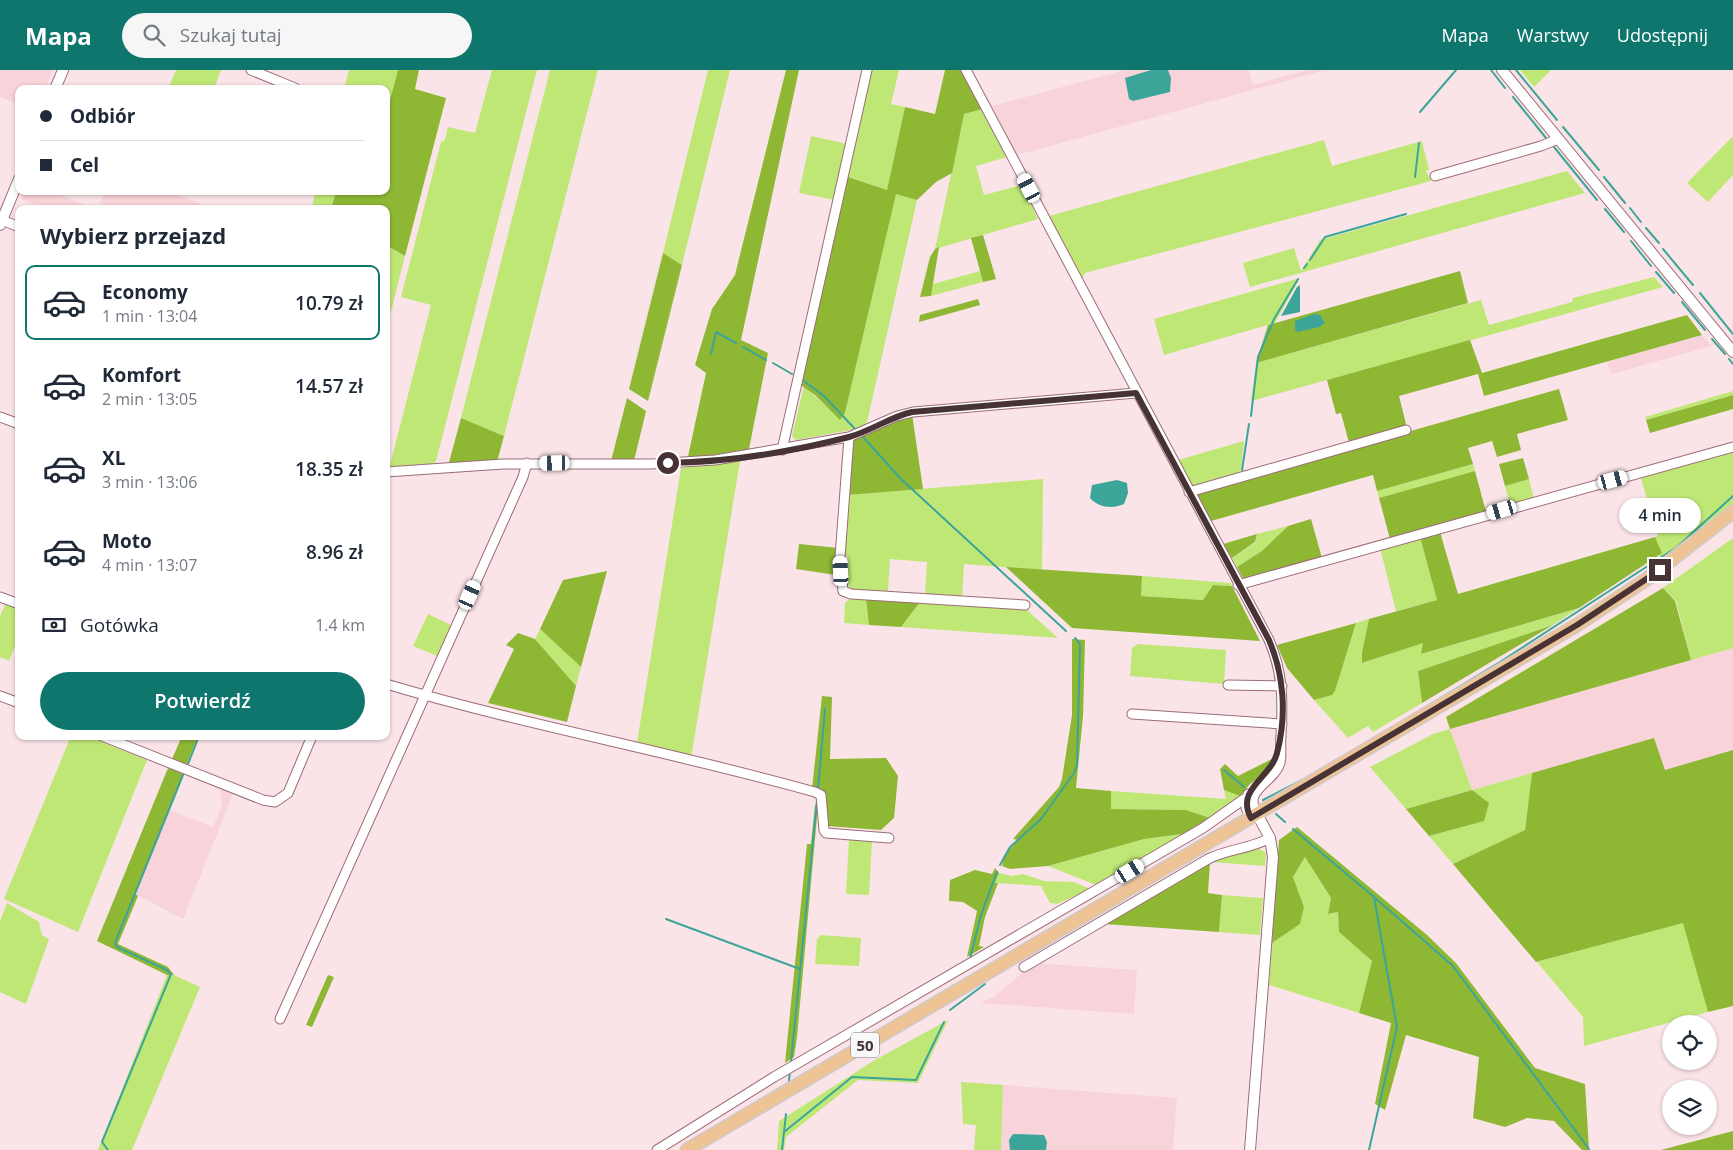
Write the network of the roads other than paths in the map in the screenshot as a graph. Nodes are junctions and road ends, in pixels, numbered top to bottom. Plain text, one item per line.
1 (63, 70) edge
2 (251, 70) edge
3 (867, 70) edge
4 (966, 70) edge
5 (1502, 70) edge
6 (57, 85) edge
7 (288, 85) edge
8 (1558, 139) junction
9 (1435, 176) dead end
10 (15, 189) edge
11 (1, 223) edge
12 (15, 226) edge
13 (1733, 352) edge
14 (1136, 393) junction
15 (0, 418) edge
16 (15, 423) edge
17 (1406, 430) dead end
18 (849, 437) junction
19 (1733, 447) edge
20 (782, 450) junction
21 (527, 463) junction
22 (390, 472) edge
23 (1189, 492) junction
24 (1733, 512) edge
25 (1238, 585) junction
26 (0, 596) edge
27 (15, 602) edge
28 (1025, 605) dead end
29 (1228, 684) dead end
30 (390, 685) edge
31 (1282, 686) junction
32 (424, 695) junction
33 (0, 696) edge
34 (15, 702) edge
35 (1132, 714) dead end
36 (1282, 724) junction
37 (112, 740) edge
38 (310, 740) edge
39 (1250, 798) junction
40 (1254, 816) junction
41 (889, 838) dead end
42 (1267, 839) junction
43 (1024, 966) dead end
44 (280, 1019) dead end
45 (657, 1150) edge
46 (687, 1150) edge
47 (1250, 1150) edge

1 - 6 street
2 - 7 street
3 - 20 street
4 - 14 street
5 - 8 street
8 - 9 street
8 - 13 street
10 - 11 street
11 - 12 street
14 - 18 street
14 - 23 street
15 - 16 street
17 - 23 street
18 - 20 street
18 - 28 street
19 - 25 street
20 - 21 street
21 - 22 street
21 - 32 street
23 - 25 street
24 - 40 main road, 50
25 - 31 street
26 - 27 street
29 - 31 street
30 - 32 street
31 - 36 street
32 - 41 street
32 - 44 street
33 - 34 street
35 - 36 street
36 - 39 street
37 - 38 street
39 - 40 street
39 - 45 street
40 - 42 street
40 - 46 main road, 50
42 - 43 street
42 - 47 street

